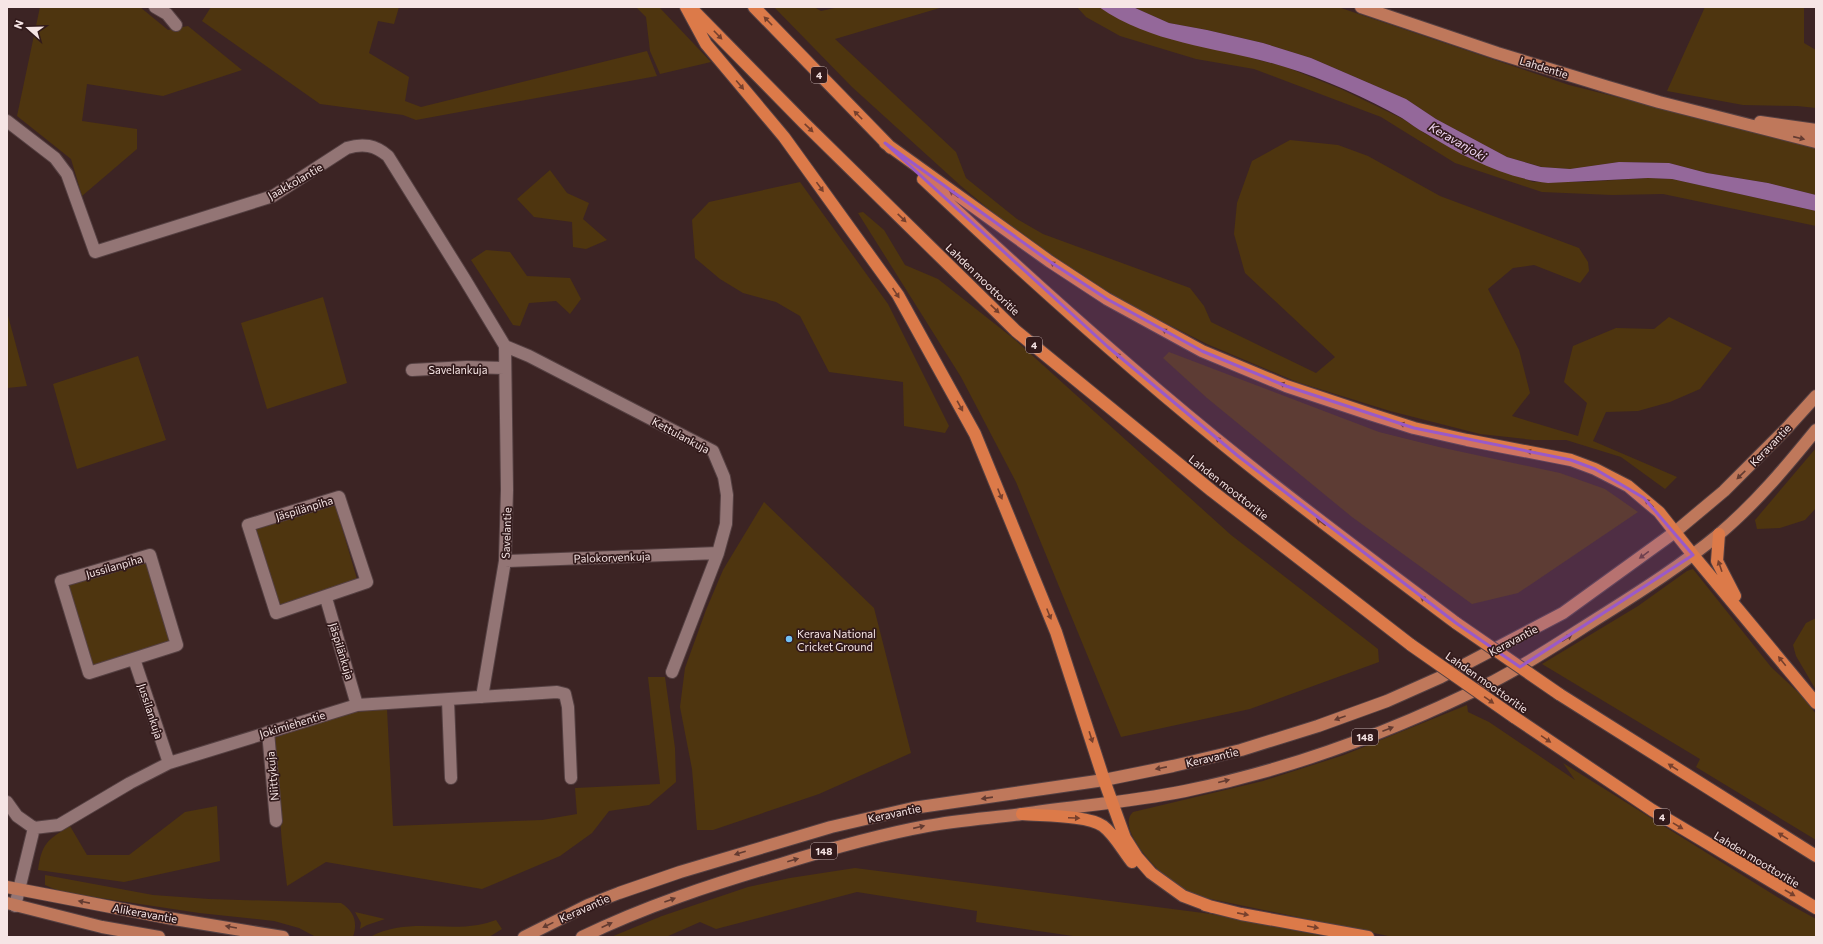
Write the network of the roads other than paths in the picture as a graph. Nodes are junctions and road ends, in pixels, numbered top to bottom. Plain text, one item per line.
1 (155, 7) edge
2 (686, 7) edge
3 (690, 7) edge
4 (754, 7) edge
5 (1361, 7) edge
6 (176, 25) dead end
7 (1729, 119) junction
8 (7, 121) edge
9 (1816, 130) edge
10 (1816, 142) edge
11 (885, 143) junction
12 (505, 346) junction
13 (504, 368) junction
14 (412, 370) dead end
15 (1816, 396) edge
16 (1816, 430) edge
17 (1675, 532) junction
18 (1719, 534) junction
19 (718, 552) junction
20 (1693, 555) junction
21 (505, 561) junction
22 (326, 598) junction
23 (1743, 614) junction
24 (134, 659) junction
25 (672, 672) dead end
26 (482, 697) junction
27 (448, 700) junction
28 (1816, 703) edge
29 (357, 705) junction
30 (268, 732) junction
31 (169, 763) junction
32 (451, 778) dead end
33 (571, 778) dead end
34 (1104, 780) junction
35 (7, 802) edge
36 (1112, 803) junction
37 (1022, 814) junction
38 (276, 821) dead end
39 (34, 828) junction
40 (1816, 856) edge
41 (13, 888) edge
42 (11, 905) edge
43 (1212, 907) junction
44 (1816, 908) edge
45 (160, 937) edge
46 (284, 937) edge
47 (524, 937) edge
48 (582, 937) edge
49 (1368, 937) edge

1 - 6 street
2 -> 34 highway
3 -> 44 highway, Lahden moottoritie / 4, bridge
11 -> 4 highway, 4
5 - 7 main road, Lahdentie
7 - 9 main road, Lahdentie
7 -> 10 main road, Lahdentie
8 - 12 street, Jaakkolantie
17 -> 11 highway
40 -> 11 highway, 4, bridge
12 - 13 street
12 - 19 street, Kettulankuja
13 - 14 street, Savelankuja
13 - 21 street, Savelantie
15 -> 17 main road, Keravantie / 148
16 - 18 main road, Keravantie / 148
17 - 20 highway
17 -> 34 main road, Keravantie / 148
18 - 20 main road, Keravantie / 148
23 -> 18 highway
19 - 21 street, Palokorvenkuja
19 - 25 street, Kettulankuja
20 - 23 highway
36 -> 20 main road, Keravantie / 148
21 - 26 street, Savelantie
22 - 22 street, Jäspilänpiha
22 - 29 street, Jäspilänkuja
28 -> 23 highway
24 - 24 street, Jussilanpiha
24 - 31 street, Jussilankuja
26 - 27 street, Jokimiehentie
26 - 33 street, Jokimiehentie
27 - 29 street, Jokimiehentie
27 - 32 street
29 - 30 street, Jokimiehentie
30 - 31 street, Jokimiehentie
30 - 38 street, Niittykuja
31 - 39 street, Jokimiehentie
34 - 36 highway
34 -> 47 main road, Keravantie / 148
35 - 39 street
36 - 37 main road, Keravantie / 148
36 - 43 highway
37 -> 43 highway
48 -> 37 main road, Keravantie / 148
39 - 41 street
41 - 42 street
46 -> 41 main road, Alikeravantie
42 - 45 main road, Alikeravantie
43 -> 49 highway

